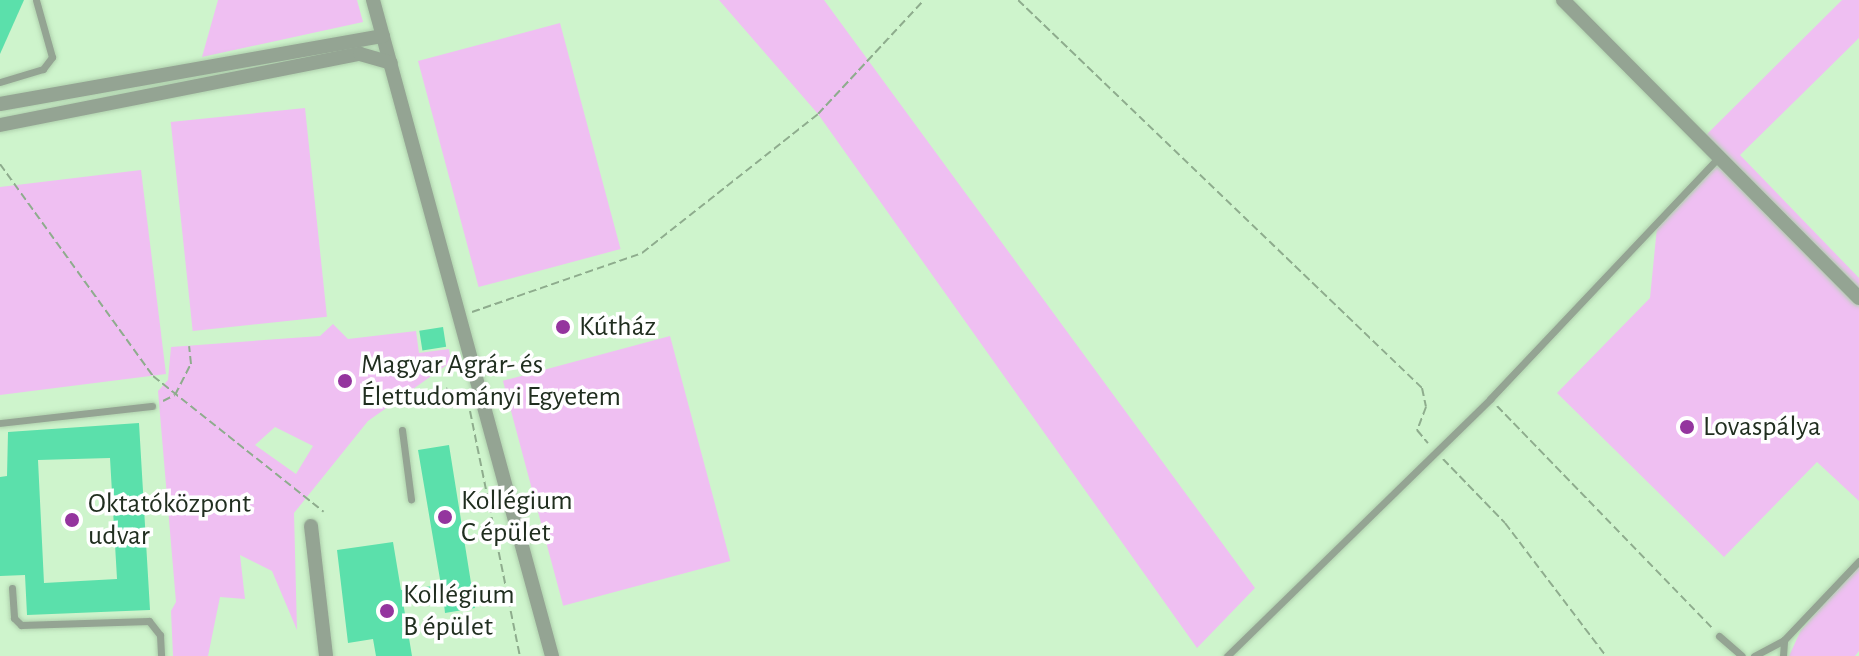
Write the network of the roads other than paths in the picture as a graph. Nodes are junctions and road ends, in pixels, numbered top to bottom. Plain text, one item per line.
1 (36, 0) edge
2 (373, 0) edge
3 (1563, 0) edge
4 (383, 36) junction
5 (391, 63) junction
6 (187, 71) junction
7 (0, 82) edge
8 (191, 86) junction
9 (0, 104) edge
10 (0, 125) edge
11 (1719, 157) junction
12 (1859, 298) edge
13 (152, 406) road end
14 (0, 423) edge
15 (402, 430) dead end
16 (411, 499) dead end
17 (311, 526) dead end
18 (1859, 561) edge
19 (12, 588) dead end
20 (1719, 636) road end
21 (1784, 640) junction
22 (161, 656) edge
23 (326, 656) edge
24 (552, 656) edge
25 (1227, 656) edge
26 (1742, 656) edge
27 (1754, 656) edge
28 (1783, 656) edge

1 - 7 lane
2 - 4 street
3 - 11 street
4 - 5 street
4 - 6 street
5 - 8 street
5 - 24 street
6 - 8 street
6 - 9 street
8 - 10 street
11 - 12 street
11 - 25 lane
13 - 14 lane
15 - 16 lane
17 - 23 street
18 - 21 lane
19 - 22 lane
20 - 26 lane
21 - 27 lane
21 - 28 lane

